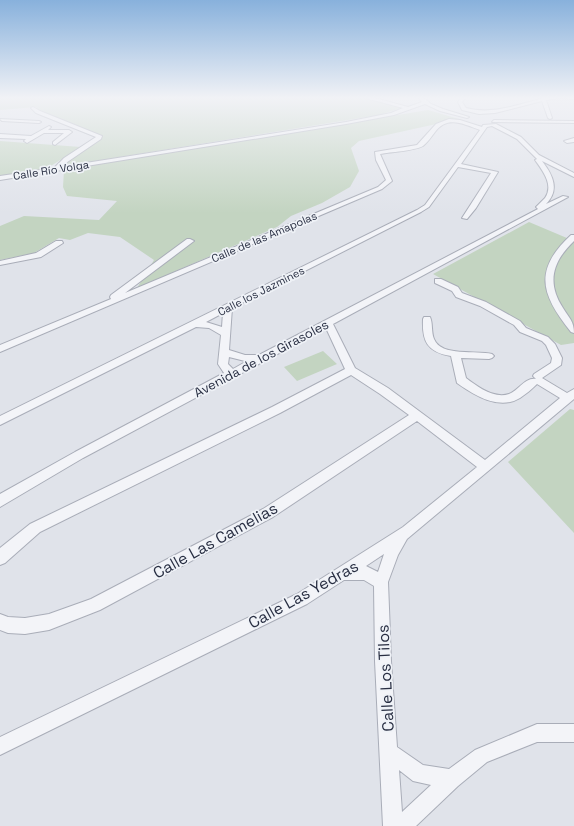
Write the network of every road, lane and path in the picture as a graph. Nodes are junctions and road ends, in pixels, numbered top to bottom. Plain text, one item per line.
1 (17, 136) edge
2 (36, 136) edge
3 (64, 136) edge
4 (98, 136) edge
5 (267, 136) edge
6 (430, 136) edge
7 (474, 136) edge
8 (515, 136) edge
9 (33, 138) junction
10 (567, 140) dead end
11 (574, 140) edge
12 (27, 141) dead end
13 (54, 143) dead end
14 (537, 156) junction
15 (458, 165) junction
16 (58, 169) junction
17 (574, 174) edge
18 (0, 178) edge
19 (546, 202) junction
20 (465, 218) dead end
21 (524, 218) junction
22 (574, 237) edge
23 (190, 241) dead end
24 (59, 243) dead end
25 (0, 263) edge
26 (438, 281) dead end
27 (99, 308) junction
28 (228, 308) junction
29 (426, 319) dead end
30 (326, 323) junction
31 (195, 324) junction
32 (574, 330) edge
33 (225, 333) junction
34 (0, 349) edge
35 (228, 354) junction
36 (456, 354) junction
37 (489, 356) dead end
38 (261, 358) junction
39 (223, 364) junction
40 (351, 370) junction
41 (237, 371) junction
42 (537, 380) junction
43 (204, 389) junction
44 (571, 396) edge
45 (416, 416) junction
46 (0, 421) edge
47 (485, 466) junction
48 (0, 501) edge
49 (402, 535) junction
50 (0, 558) edge
51 (342, 574) junction
52 (381, 582) junction
53 (0, 622) edge
54 (574, 733) edge
55 (0, 746) edge
56 (389, 752) junction
57 (451, 779) junction
58 (393, 826) edge
59 (402, 826) edge

1 - 9 street
2 - 9 street
3 - 13 street
4 - 16 street
5 - 16 street, Calle Río Volga
6 - 27 street, Calle de las Amapolas
7 - 15 street, Calle los Jazmines
8 - 14 street
9 - 12 street
10 - 11 street
14 - 17 street
14 - 19 street
15 - 20 street
15 - 28 street, Calle los Jazmines
16 - 18 street, Calle Río Volga
19 - 21 street, Avenida de los Girasoles
19 - 21 street, Avenida de los Girasoles
21 - 30 street, Avenida de los Girasoles
22 - 32 street
23 - 27 street
24 - 25 street
26 - 42 street
27 - 34 street, Calle de las Amapolas
28 - 31 street, Calle los Jazmines
28 - 33 street
29 - 36 street
30 - 38 street, Avenida de los Girasoles
30 - 40 street
31 - 33 street
31 - 46 street, Calle los Jazmines
33 - 35 street
35 - 38 street
35 - 39 street
35 - 41 street
36 - 37 street
36 - 42 street
38 - 41 street, Avenida de los Girasoles
39 - 41 street
39 - 43 street
40 - 45 street
40 - 50 street
41 - 43 street, Avenida de los Girasoles
42 - 44 street
43 - 48 street, Avenida de los Girasoles
44 - 47 street, Calle Las Yedras
45 - 47 street
45 - 53 street, Calle Las Camelias
47 - 49 street, Calle Las Yedras
49 - 51 street, Calle Las Yedras
49 - 52 street, Calle Los Tilos
51 - 52 street
51 - 55 street, Calle Las Yedras
52 - 56 street, Calle Los Tilos
54 - 57 street
56 - 57 street
56 - 58 street, Calle Los Tilos
57 - 59 street

